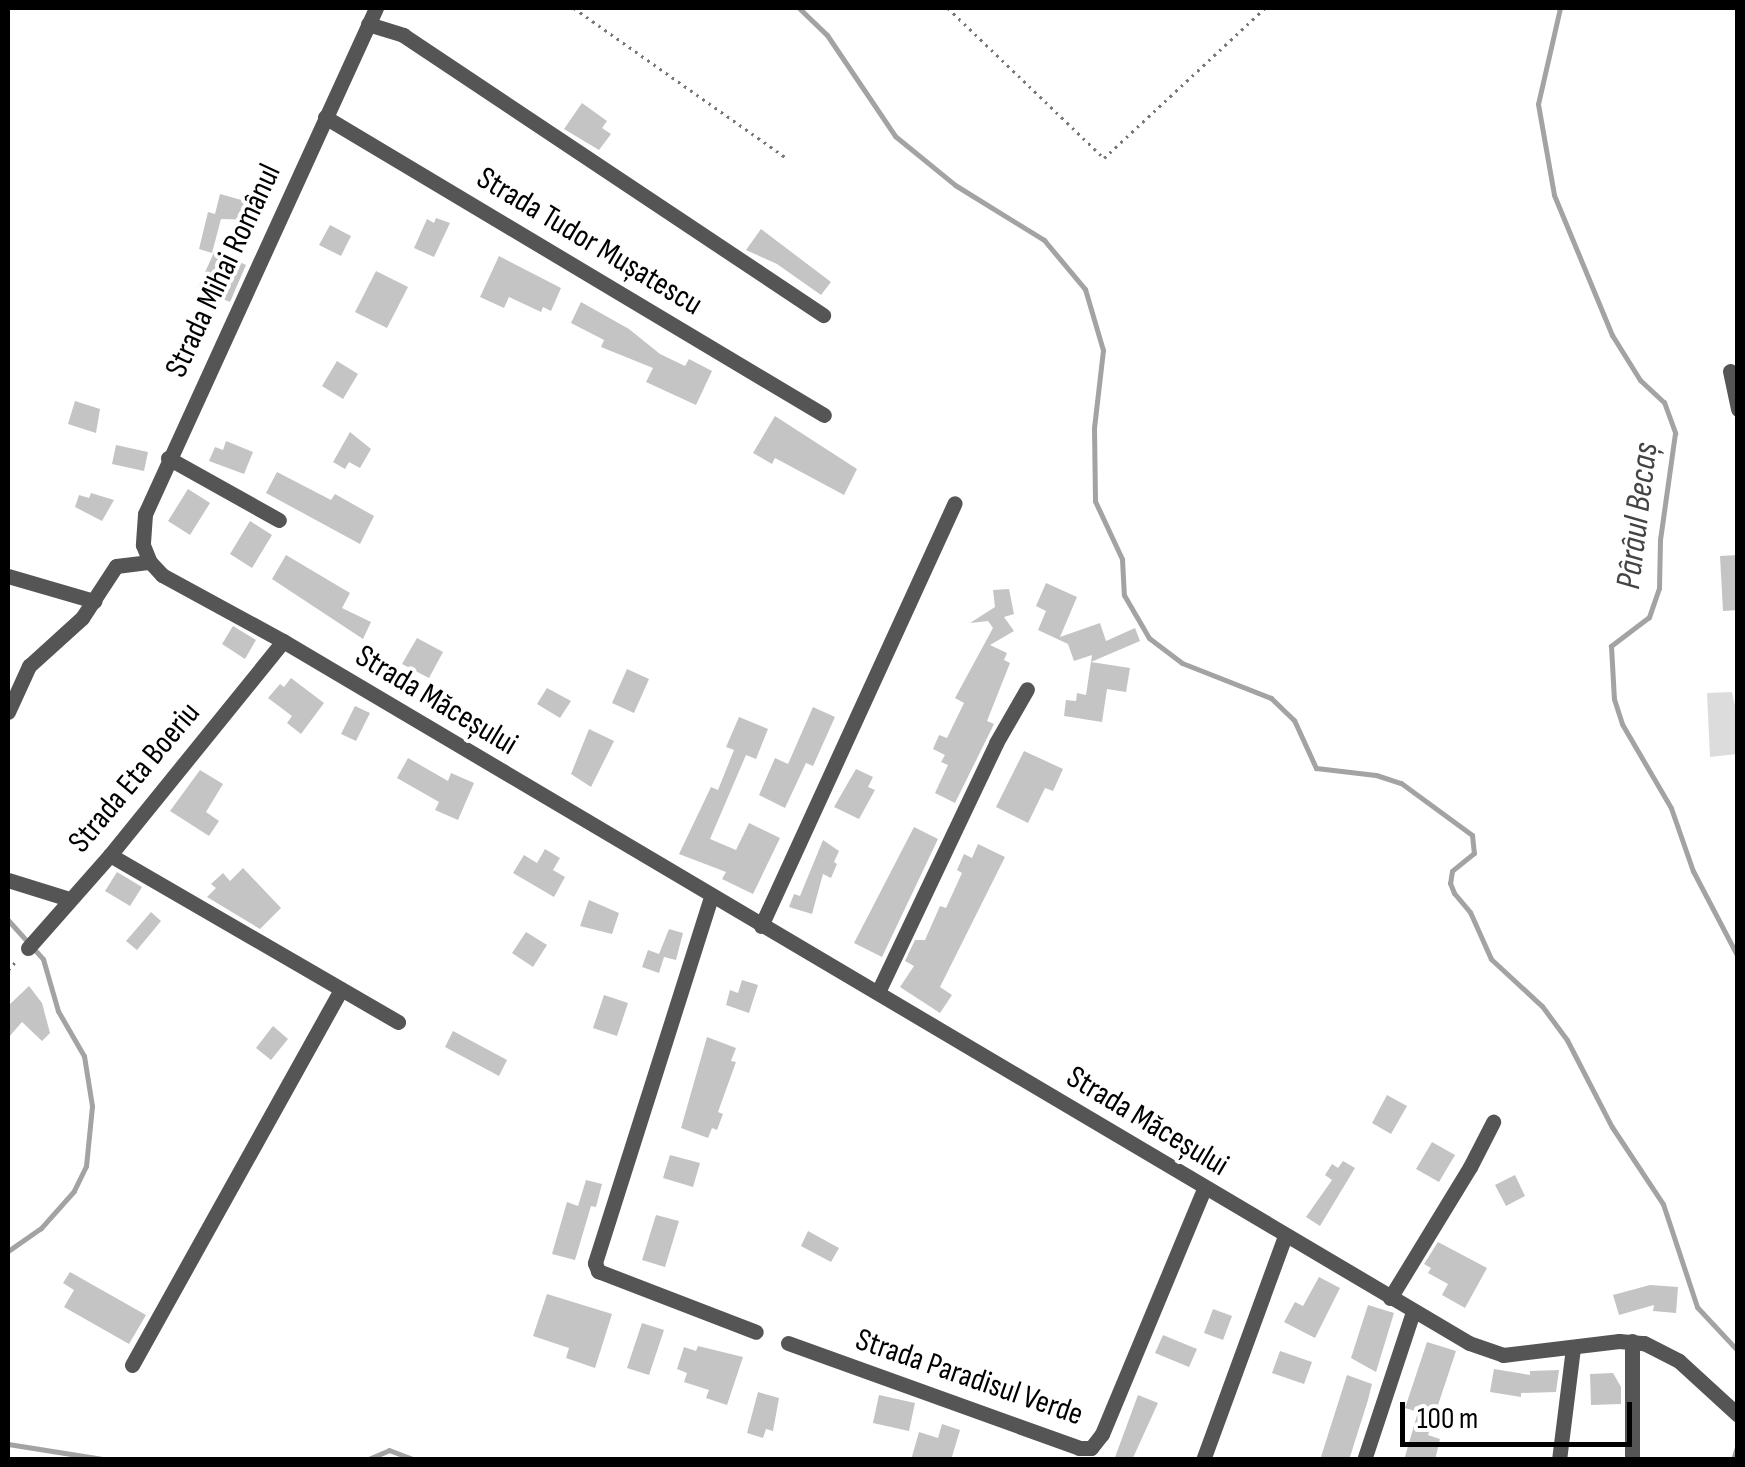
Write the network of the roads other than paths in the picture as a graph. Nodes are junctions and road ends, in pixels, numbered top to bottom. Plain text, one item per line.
1 (376, 8) edge
2 (368, 24) junction
3 (324, 117) junction
4 (823, 315) dead end
5 (1730, 372) dead end
6 (1738, 409) edge
7 (824, 415) dead end
8 (168, 458) junction
9 (955, 504) dead end
10 (278, 520) dead end
11 (142, 545) joint
12 (150, 562) junction
13 (8, 576) edge
14 (94, 600) junction
15 (282, 642) junction
16 (1027, 689) dead end
17 (8, 712) edge
18 (110, 855) junction
19 (8, 880) edge
20 (711, 896) junction
21 (70, 898) junction
22 (760, 926) junction
23 (28, 948) dead end
24 (341, 989) junction
25 (878, 992) junction
26 (398, 1022) dead end
27 (1493, 1122) dead end
28 (1204, 1189) junction
29 (1285, 1236) junction
30 (1390, 1298) junction
31 (1414, 1312) junction
32 (756, 1332) dead end
33 (1632, 1340) junction
34 (788, 1343) dead end
35 (1573, 1348) junction
36 (132, 1365) dead end
37 (1738, 1415) edge
38 (1203, 1460) edge
39 (1364, 1460) edge
40 (1559, 1460) edge
41 (1632, 1460) edge

1 - 2 street, Strada Mihai Românul
2 - 3 street, Strada Mihai Românul
2 - 4 street
3 - 7 street, Strada Tudor Mușatescu
3 - 8 street, Strada Mihai Românul
5 - 6 street
8 - 10 street
8 - 11 street, Strada Mihai Românul
9 - 22 street
11 - 12 street, Strada Măceșului
12 - 14 street
12 - 15 street, Strada Măceșului
13 - 14 street
14 - 17 street
15 - 18 street, Strada Eta Boeriu
15 - 20 street, Strada Măceșului
16 - 25 street
18 - 21 street, Strada Eta Boeriu
18 - 24 street
19 - 21 street
20 - 22 street, Strada Măceșului
20 - 32 street
21 - 23 street, Strada Eta Boeriu
22 - 25 street, Strada Măceșului
24 - 26 street
24 - 36 street
25 - 28 street, Strada Măceșului
27 - 30 street
28 - 29 street, Strada Măceșului
28 - 34 street, Strada Paradisul Verde
29 - 30 street, Strada Măceșului
29 - 38 street
30 - 31 street, Strada Măceșului
31 - 35 street, Strada Măceșului
31 - 39 street
33 - 35 street, Strada Măceșului
33 - 37 street
33 - 41 street
35 - 40 street

